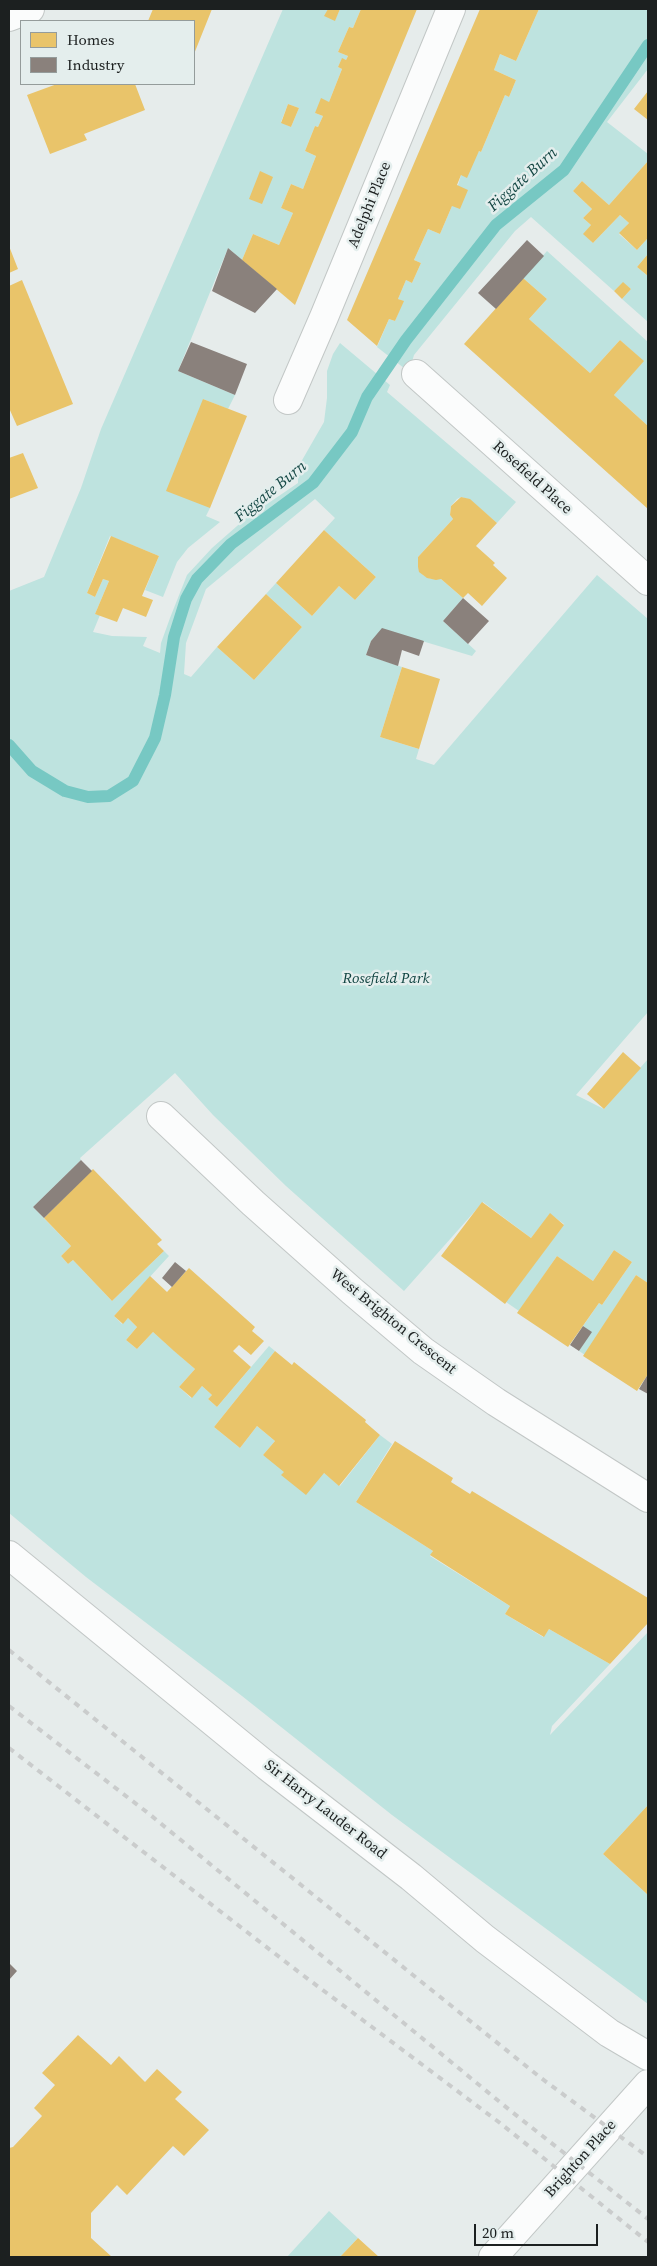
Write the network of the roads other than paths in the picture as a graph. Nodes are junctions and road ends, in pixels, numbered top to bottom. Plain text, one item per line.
1 (30, 9) edge
2 (451, 9) edge
3 (9, 17) edge
4 (416, 374) dead end
5 (288, 400) dead end
6 (648, 581) edge
7 (161, 1116) dead end
8 (648, 1498) edge
9 (9, 1555) edge
10 (648, 2056) edge
11 (648, 2084) edge
12 (493, 2257) edge

1 - 3 street
2 - 5 street, Adelphi Place
4 - 6 street, Rosefield Place
7 - 8 street, West Brighton Crescent
9 - 10 street, Sir Harry Lauder Road
11 - 12 street, Brighton Place

